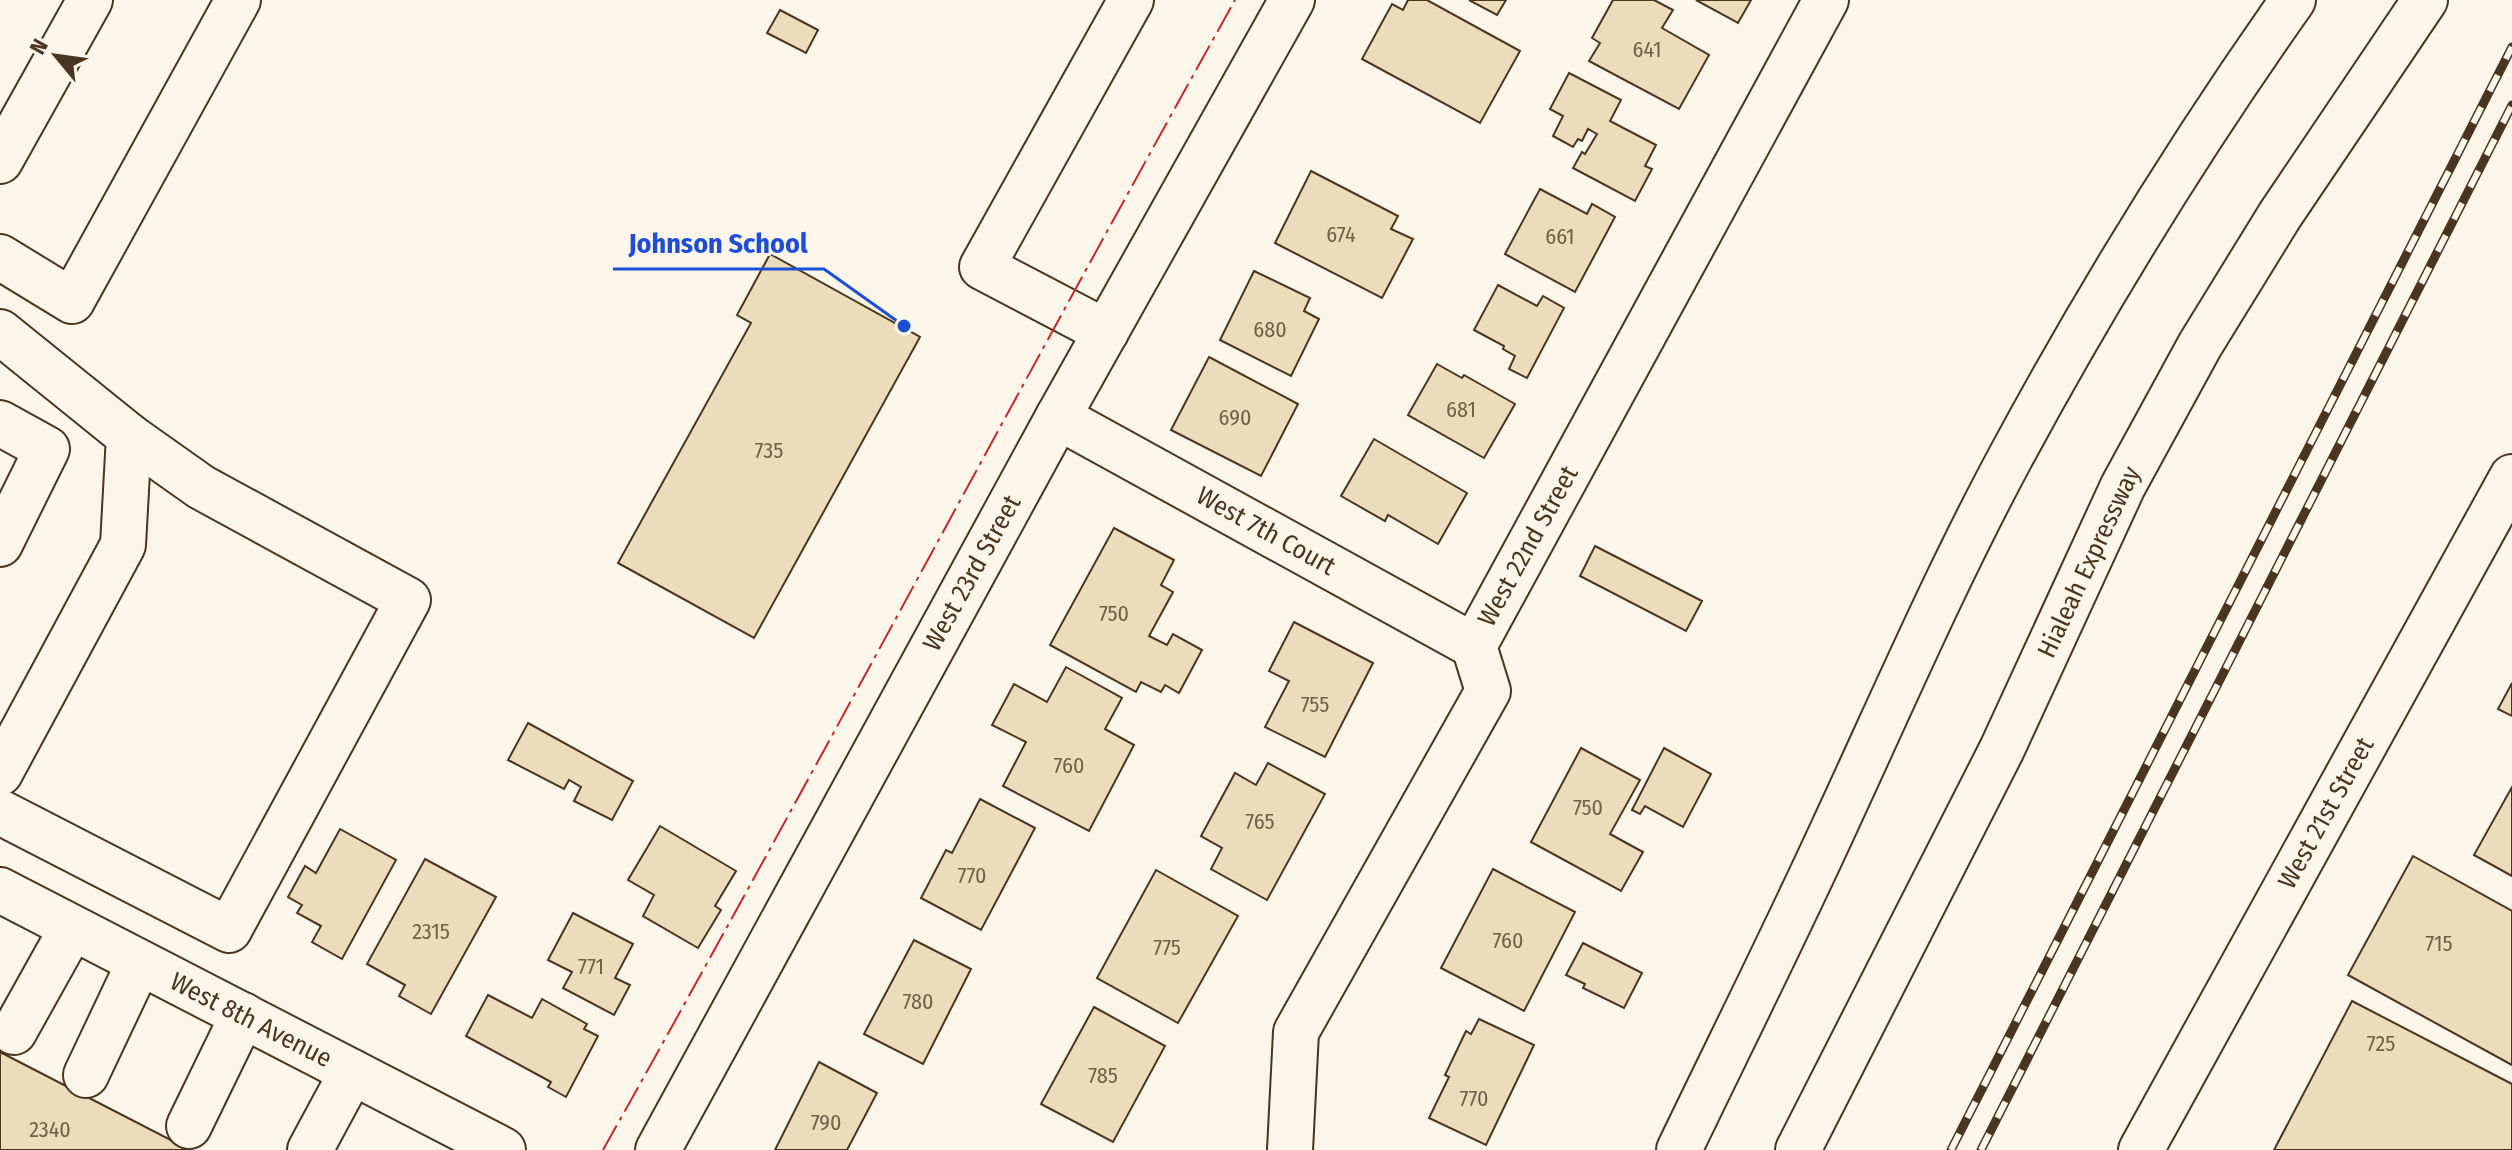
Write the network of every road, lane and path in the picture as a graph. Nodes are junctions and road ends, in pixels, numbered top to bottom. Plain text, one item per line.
1 (90, 0) edge
2 (238, 0) edge
3 (1131, 0) edge
4 (1292, 0) edge
5 (1826, 0) edge
6 (2293, 0) edge
7 (2425, 0) edge
8 (0, 161) edge
9 (0, 257) edge
10 (0, 332) edge
11 (1106, 332) junction
12 (1058, 417) junction
13 (0, 423) edge
14 (129, 436) junction
15 (2512, 477) edge
16 (0, 544) edge
17 (1474, 646) junction
18 (0, 773) edge
19 (0, 812) edge
20 (0, 890) edge
21 (72, 928) junction
22 (139, 963) junction
23 (243, 1015) junction
24 (14, 1032) dead end
25 (352, 1072) junction
26 (86, 1075) dead end
27 (189, 1126) dead end
28 (448, 1137) edge
29 (310, 1150) edge
30 (503, 1150) edge
31 (658, 1150) edge
32 (1290, 1150) edge
33 (1679, 1150) edge
34 (1798, 1150) edge
35 (2141, 1150) edge

1 - 8 street
2 - 9 street
3 - 11 street
4 - 11 street, West 23rd Street
5 - 17 street, West 22nd Street
6 - 33 street
7 - 34 street, Hialeah Expressway
10 - 14 street
11 - 12 street, West 23rd Street
12 - 17 street, West 7th Court
12 - 31 street, West 23rd Street
13 - 16 street
14 - 18 street
14 - 19 street
15 - 35 street, West 21st Street
17 - 32 street, West 22nd Street
20 - 21 street, West 8th Avenue
21 - 22 street, West 8th Avenue
21 - 24 street
22 - 23 street, West 8th Avenue
22 - 26 street
23 - 25 street, West 8th Avenue
23 - 27 street
25 - 28 street, West 8th Avenue
25 - 29 street
28 - 30 street, West 8th Avenue

